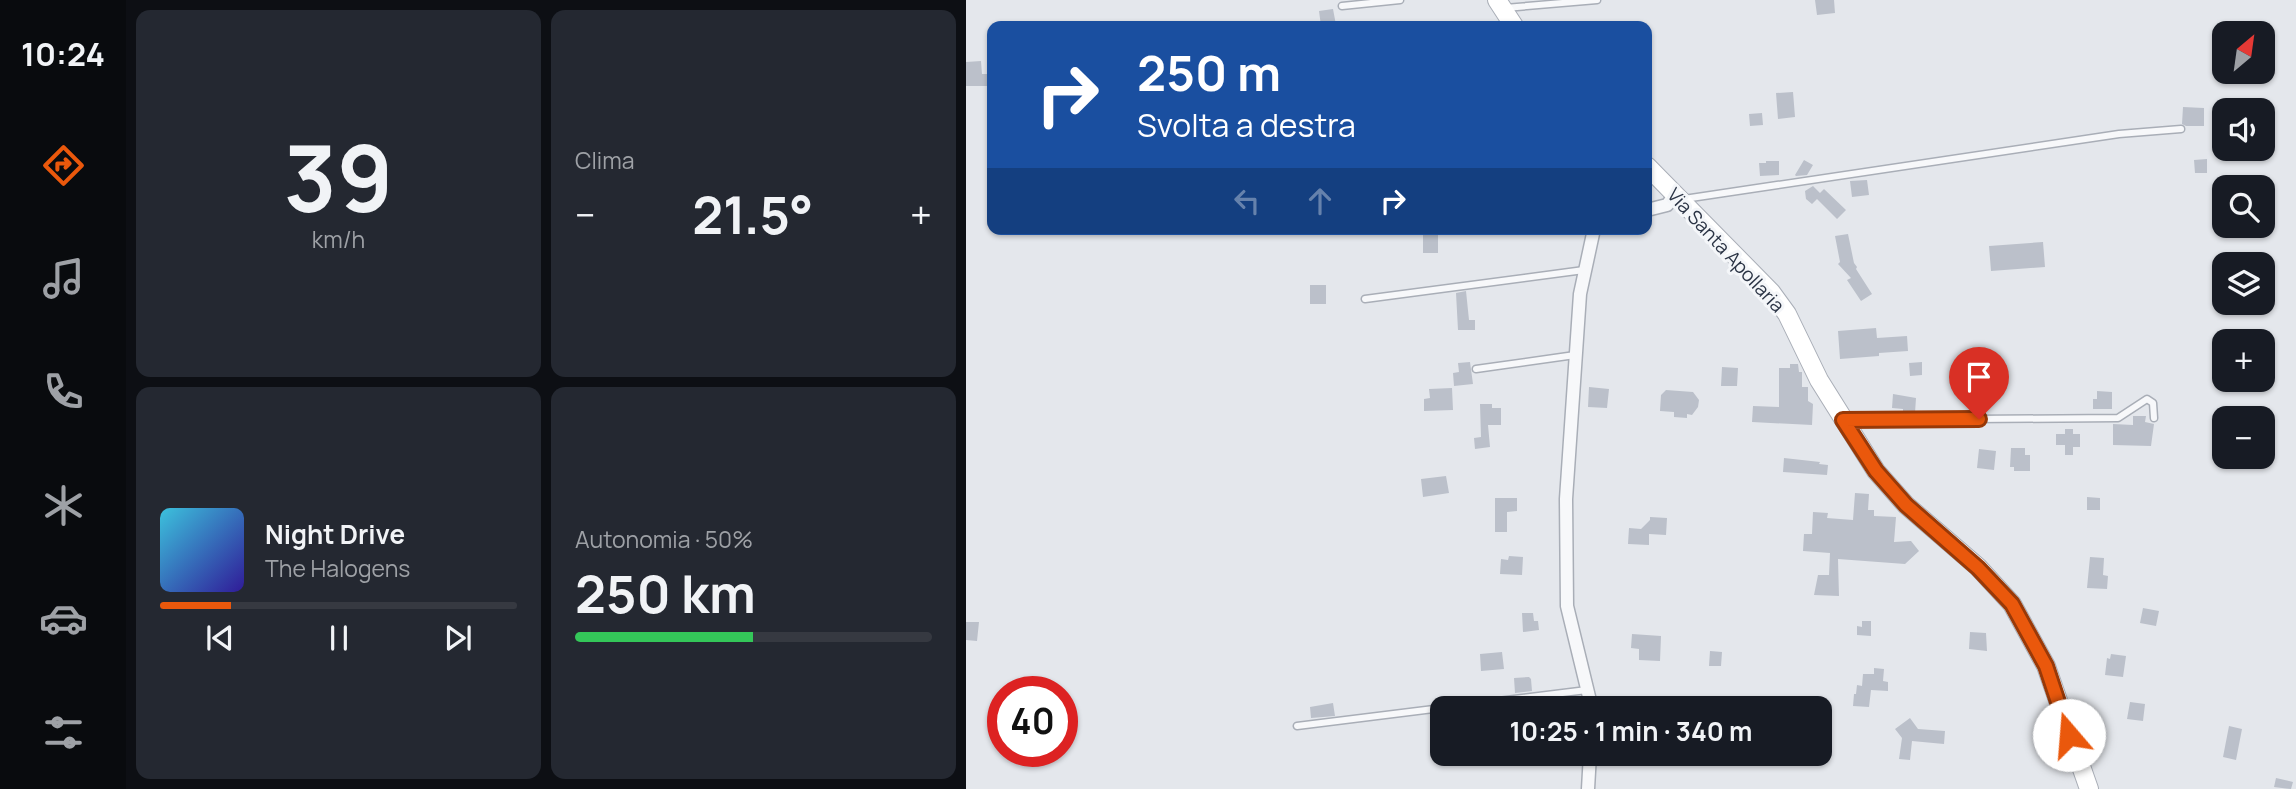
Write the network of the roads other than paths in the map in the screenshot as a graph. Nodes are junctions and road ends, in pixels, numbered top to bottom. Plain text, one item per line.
1 (1400, 0) edge
2 (1597, 0) edge
3 (1500, 4) edge
4 (1342, 6) dead end
5 (1511, 21) edge
6 (2181, 129) dead end
7 (1652, 171) edge
8 (1677, 197) junction
9 (1652, 209) edge
10 (1593, 235) edge
11 (1584, 270) junction
12 (1365, 299) dead end
13 (1575, 355) junction
14 (1476, 369) dead end
15 (2154, 418) dead end
16 (1843, 420) junction
17 (1589, 690) junction
18 (1590, 696) edge
19 (1297, 726) dead end
20 (1589, 766) edge
21 (1588, 789) edge
22 (2088, 789) edge

1 - 4 lane
2 - 3 lane
3 - 5 street
6 - 8 lane
7 - 8 street, Via Santa Apollaria
8 - 9 street
8 - 16 street, Via Santa Apollaria
10 - 11 street
11 - 12 lane
11 - 13 street
13 - 14 lane
13 - 17 street
15 - 16 lane
16 - 22 street, Via Santa Apollaria
17 - 18 street
17 - 19 lane
20 - 21 street

